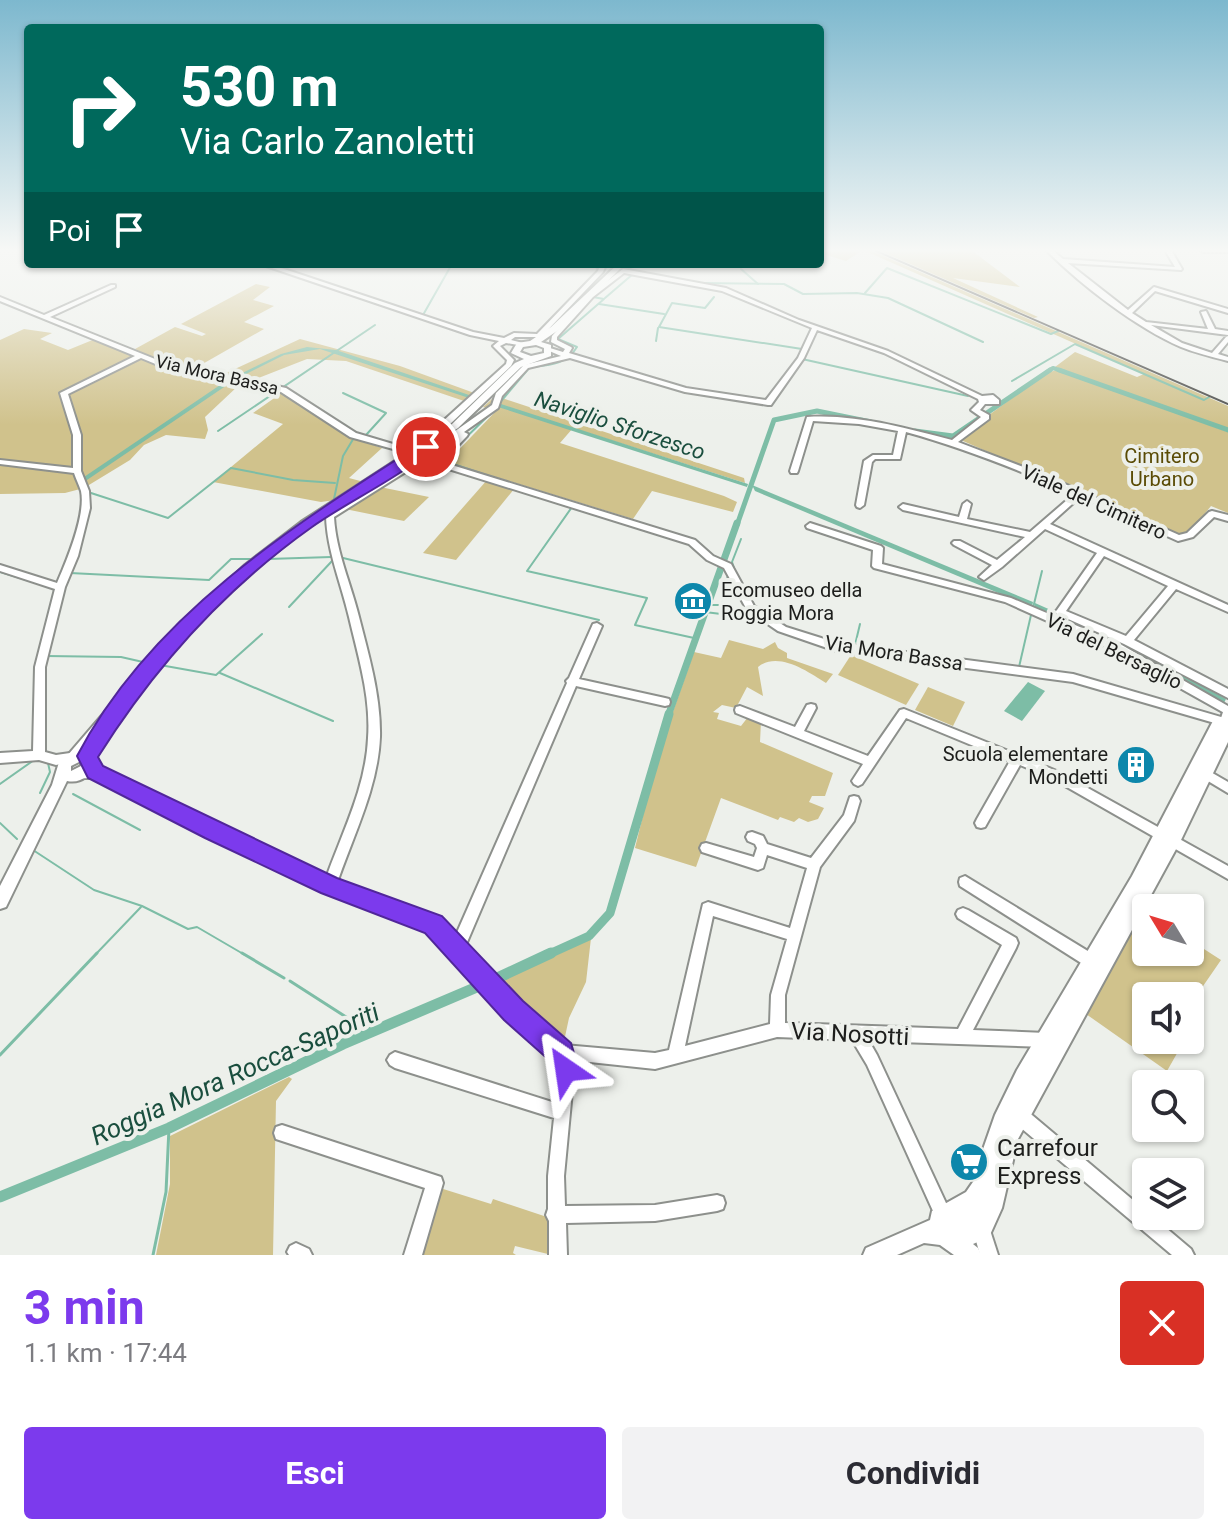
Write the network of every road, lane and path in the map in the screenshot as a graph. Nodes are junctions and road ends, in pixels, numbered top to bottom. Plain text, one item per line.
1 (1204, 308) edge
2 (26, 309) edge
3 (63, 309) edge
4 (393, 309) edge
5 (571, 309) edge
6 (575, 309) edge
7 (576, 309) edge
8 (766, 309) edge
9 (1128, 309) edge
10 (1133, 309) edge
11 (1131, 311) junction
12 (46, 316) junction
13 (1146, 323) junction
14 (815, 328) junction
15 (1212, 331) junction
16 (1228, 335) edge
17 (504, 342) junction
18 (546, 347) junction
19 (522, 351) junction
20 (1214, 355) junction
21 (140, 356) junction
22 (567, 356) junction
23 (1228, 359) edge
24 (480, 402) junction
25 (902, 431) junction
26 (955, 441) junction
27 (421, 458) junction
28 (0, 462) edge
29 (438, 462) junction
30 (794, 471) dead end
31 (79, 478) junction
32 (1078, 495) junction
33 (967, 504) dead end
34 (860, 505) dead end
35 (903, 507) dead end
36 (1228, 518) edge
37 (962, 520) junction
38 (810, 526) dead end
39 (1046, 526) junction
40 (1033, 536) junction
41 (957, 543) dead end
42 (1102, 552) junction
43 (999, 565) junction
44 (0, 568) edge
45 (984, 577) dead end
46 (1174, 585) junction
47 (60, 587) junction
48 (1228, 609) edge
49 (597, 626) dead end
50 (1128, 641) junction
51 (571, 681) junction
52 (1228, 694) edge
53 (665, 702) dead end
54 (811, 708) dead end
55 (740, 710) dead end
56 (1227, 716) edge
57 (797, 733) junction
58 (39, 755) junction
59 (0, 758) edge
60 (1018, 758) junction
61 (84, 761) junction
62 (870, 762) junction
63 (67, 771) junction
64 (1201, 772) junction
65 (858, 781) dead end
66 (1228, 788) edge
67 (854, 801) dead end
68 (981, 823) dead end
69 (752, 837) dead end
70 (1169, 838) junction
71 (706, 848) dead end
72 (763, 848) junction
73 (814, 865) junction
74 (1228, 873) edge
75 (965, 882) dead end
76 (329, 886) junction
77 (0, 902) edge
78 (963, 914) dead end
79 (793, 935) junction
80 (457, 949) junction
81 (1091, 961) junction
82 (777, 1030) junction
83 (857, 1035) junction
84 (961, 1038) junction
85 (1046, 1040) junction
86 (561, 1052) junction
87 (675, 1056) junction
88 (395, 1060) dead end
89 (562, 1113) junction
90 (1020, 1116) junction
91 (282, 1133) dead end
92 (981, 1184) junction
93 (717, 1203) dead end
94 (554, 1215) junction
95 (982, 1230) junction
96 (930, 1231) junction
97 (413, 1255) edge
98 (558, 1255) edge
99 (873, 1255) edge
100 (971, 1255) edge
101 (977, 1255) edge
102 (989, 1255) edge
103 (1185, 1255) edge

1 - 15 street
2 - 12 street, Via Mora Bassa
3 - 12 street
4 - 17 street
5 - 17 street
6 - 18 main road
7 - 22 street
8 - 14 street
9 - 11 street
10 - 11 street
11 - 13 street
12 - 21 street, Via Mora Bassa
13 - 15 street
13 - 20 street
14 - 22 street
14 - 26 street
15 - 16 street
16 - 20 street
17 - 19 street
17 - 24 street, Via Mora Bassa
18 - 19 main road
18 - 19 main road
18 - 22 street
19 - 24 main road
20 - 23 street
21 - 24 street, Via Mora Bassa
21 - 31 street
22 - 24 street
24 - 27 street
24 - 29 street
24 - 61 main road
25 - 26 street, Viale del Cimitero
25 - 30 street, Viale del Cimitero
25 - 34 street
26 - 32 street, Viale del Cimitero
27 - 29 street, Via Mora Bassa
27 - 76 street
28 - 31 street
29 - 56 street, Via Mora Bassa
31 - 47 street
32 - 36 street, Viale del Cimitero
32 - 39 street
33 - 37 street
35 - 37 street
37 - 40 street
38 - 56 street, Via del Bersaglio
39 - 40 street
39 - 42 street
40 - 43 street
41 - 43 street
42 - 46 street
42 - 50 street
43 - 45 street
44 - 47 street
46 - 48 street
46 - 50 street
47 - 58 street
49 - 51 street
50 - 52 street
51 - 53 street
51 - 80 street
54 - 57 street
55 - 57 street
56 - 64 main road
57 - 62 street
58 - 59 street
58 - 63 street
60 - 62 street
60 - 68 street
60 - 70 street
61 - 63 main road
61 - 63 street
61 - 76 street
62 - 65 street
63 - 77 main road
64 - 66 street
64 - 70 main road
67 - 73 street
69 - 72 street
70 - 74 street
70 - 81 main road
70 - 90 main road
71 - 72 street
72 - 73 street
73 - 79 street
75 - 81 street
76 - 80 street
78 - 84 street
79 - 82 street
79 - 87 street
80 - 86 street
81 - 85 main road
82 - 83 street, Via Nosotti
82 - 87 street, Via Nosotti
83 - 84 street, Via Nosotti
83 - 96 street
84 - 85 street, Via Nosotti
85 - 92 main road
86 - 87 street, Via Nosotti
86 - 89 street
88 - 89 street
89 - 94 street
90 - 95 main road
90 - 103 street
91 - 97 street
92 - 95 main road
92 - 96 main road
93 - 94 street
94 - 98 street
95 - 96 main road
95 - 101 street
95 - 102 street
96 - 99 main road
96 - 100 main road

